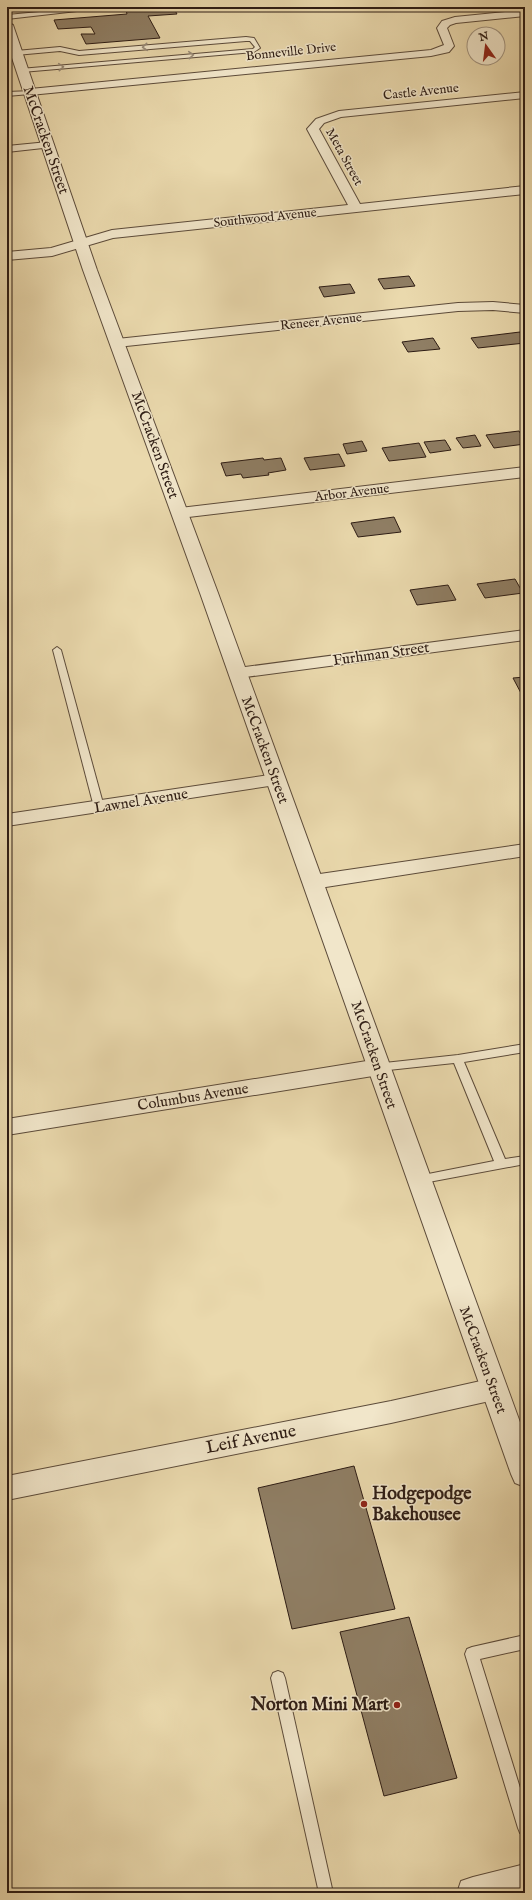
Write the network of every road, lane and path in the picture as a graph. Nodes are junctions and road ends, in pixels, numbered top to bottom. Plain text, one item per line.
1 (109, 7) edge
2 (525, 13) edge
3 (7, 17) edge
4 (7, 25) edge
5 (19, 61) junction
6 (30, 92) junction
7 (7, 94) edge
8 (525, 95) edge
9 (320, 121) joint
10 (48, 145) junction
11 (7, 149) edge
12 (525, 190) edge
13 (356, 208) junction
14 (82, 242) junction
15 (7, 256) edge
16 (525, 309) edge
17 (117, 343) junction
18 (525, 472) edge
19 (180, 513) junction
20 (525, 635) edge
21 (57, 650) dead end
22 (238, 673) junction
23 (276, 780) junction
24 (99, 807) junction
25 (7, 820) edge
26 (525, 850) edge
27 (313, 882) junction
28 (525, 1048) edge
29 (458, 1059) junction
30 (379, 1067) junction
31 (7, 1127) edge
32 (525, 1160) edge
33 (501, 1164) junction
34 (418, 1180) junction
35 (494, 1389) junction
36 (525, 1474) edge
37 (7, 1488) edge
38 (525, 1642) edge
39 (278, 1678) dead end
40 (525, 1828) edge
41 (525, 1880) edge
42 (326, 1893) edge
43 (473, 1893) edge

1 - 3 lane
2 - 6 street, Bonneville Drive
4 - 5 street, McCracken Street
5 -> 5 lane
5 - 6 street, McCracken Street
6 - 7 lane
6 - 10 street, McCracken Street
8 - 9 street, Castle Avenue
9 - 13 street, Meta Street
10 - 11 street
10 - 14 street, McCracken Street
12 - 13 street, Southwood Avenue
13 - 14 street, Southwood Avenue
14 - 15 street, Southwood Avenue
14 - 17 street, McCracken Street
16 - 17 street, Reneer Avenue
17 - 19 street, McCracken Street
18 - 19 street, Arbor Avenue
19 - 22 street, McCracken Street
20 - 22 street, Furhman Street
21 - 24 lane
22 - 23 street, McCracken Street
23 - 24 street, Lawnel Avenue
23 - 27 street, McCracken Street
24 - 25 street, Lawnel Avenue
26 - 27 street
27 - 30 street, McCracken Street
28 - 29 lane
29 - 30 lane
29 - 33 lane
30 - 31 street, Columbus Avenue
30 - 34 street, McCracken Street
32 - 33 lane
33 - 34 lane
34 - 35 street, McCracken Street
35 - 36 street, McCracken Street
35 - 37 street, Leif Avenue
38 - 40 lane
39 - 42 lane
41 - 43 street

